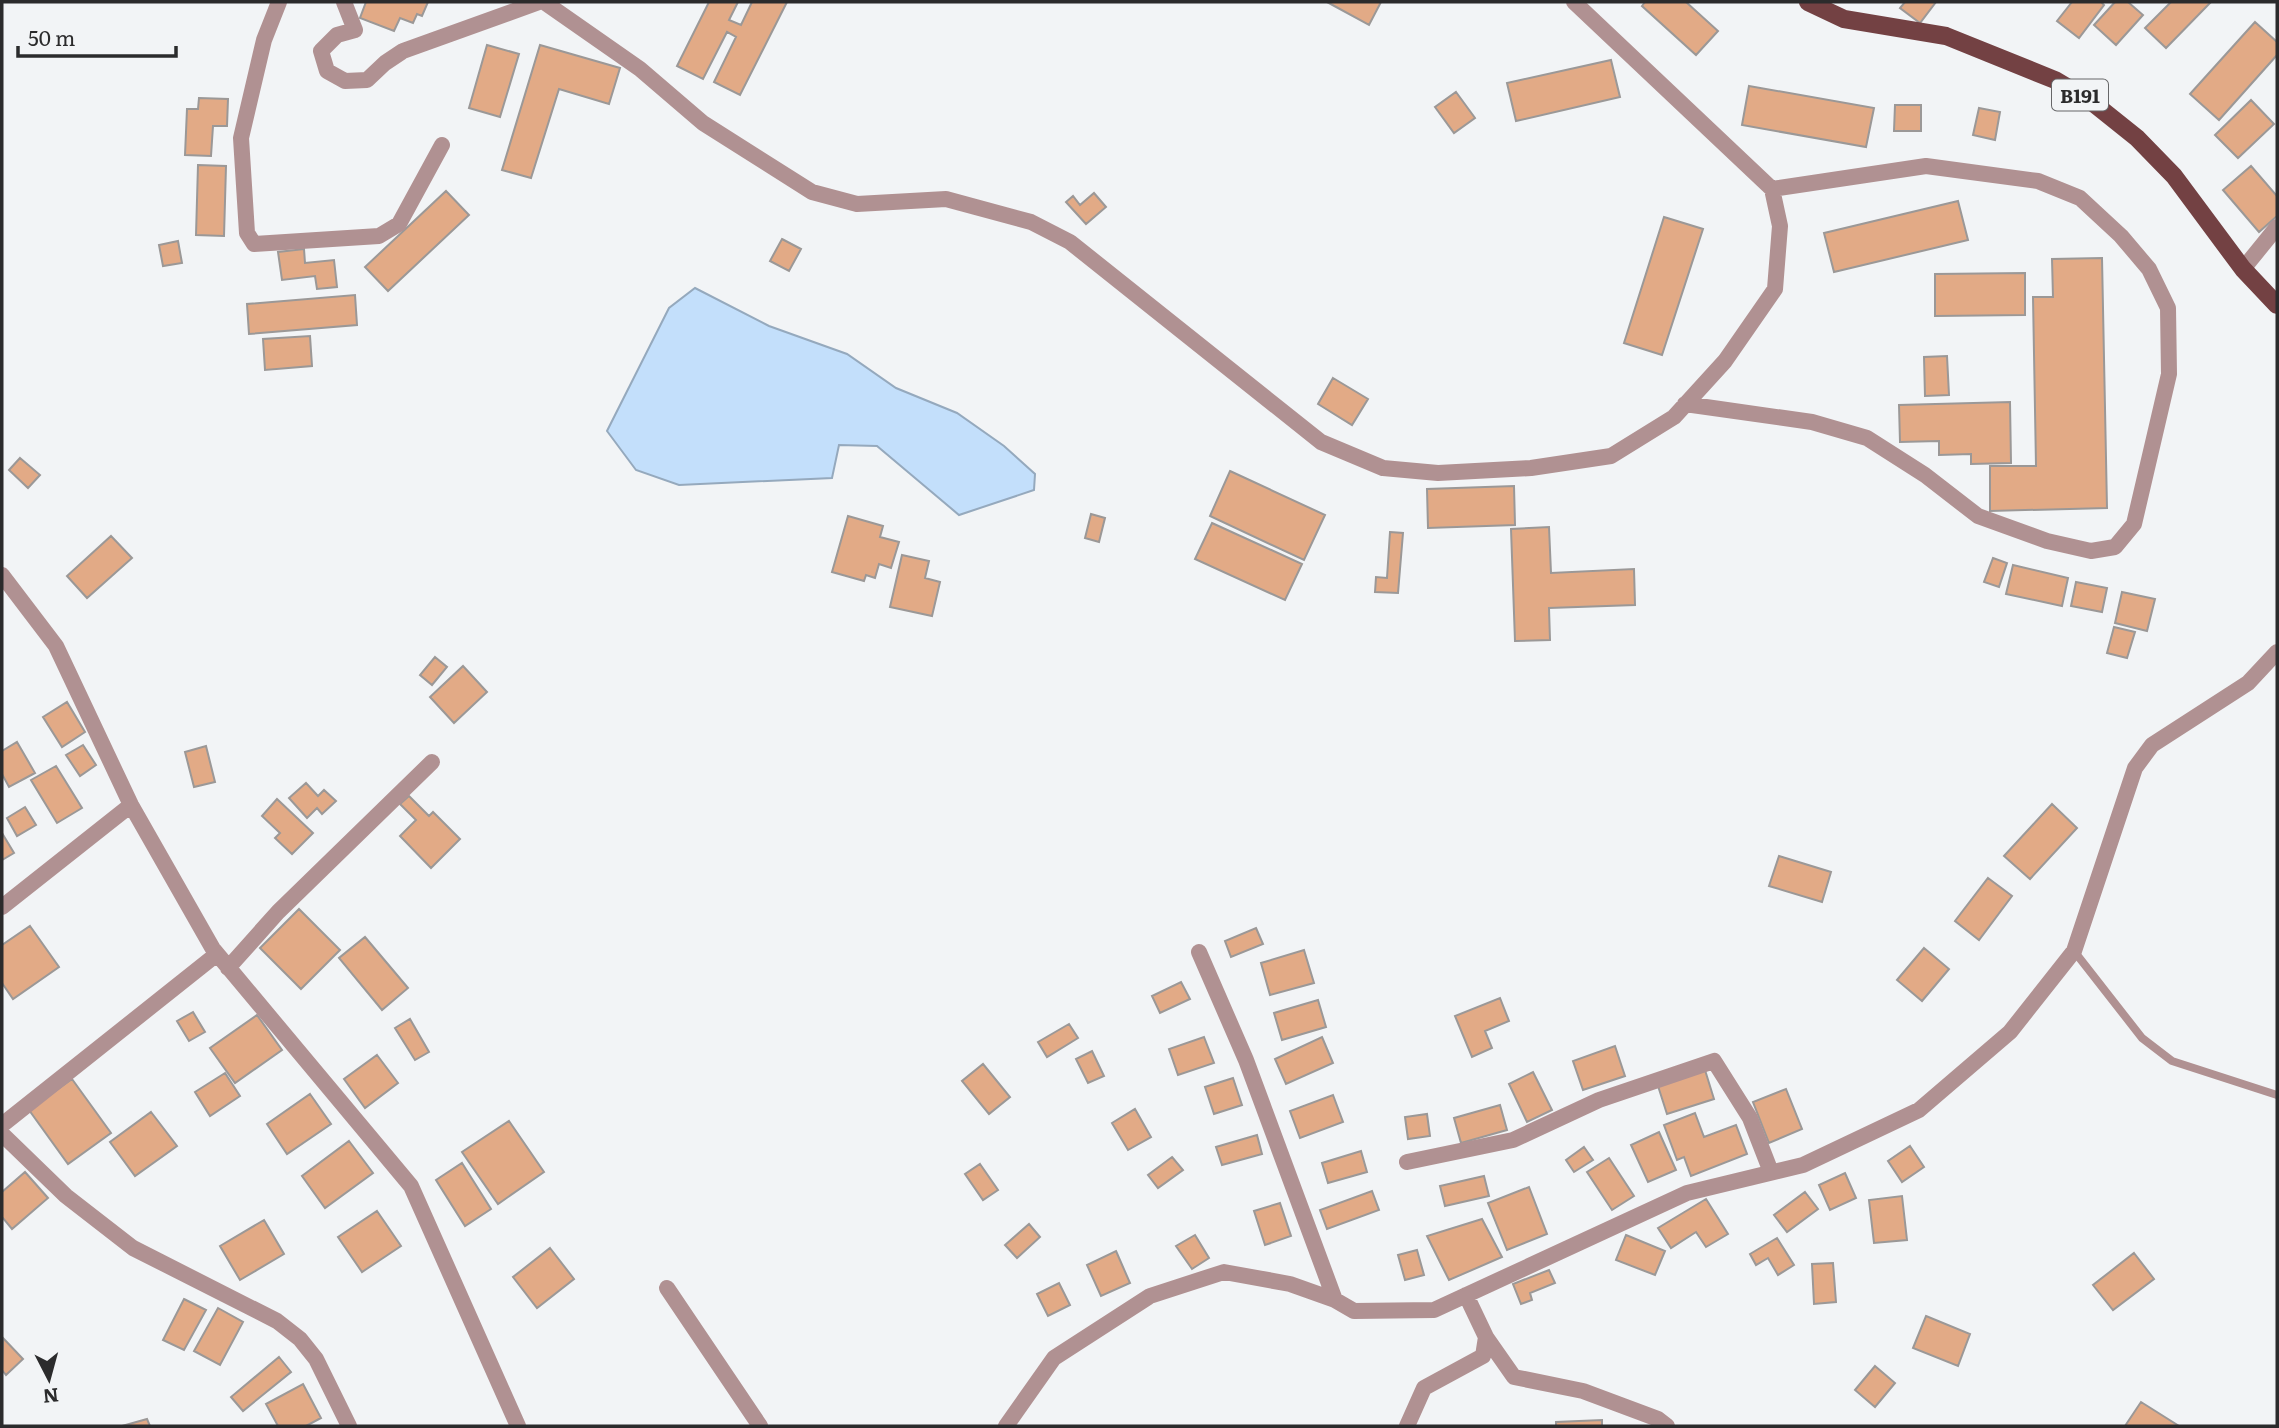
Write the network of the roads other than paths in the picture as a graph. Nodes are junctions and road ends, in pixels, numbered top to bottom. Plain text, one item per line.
1 (279, 2) edge
2 (344, 2) edge
3 (541, 2) edge
4 (1574, 2) edge
5 (1808, 2) edge
6 (442, 145) dead end
7 (1772, 189) junction
8 (2277, 227) edge
9 (2243, 269) junction
10 (2277, 305) edge
11 (1685, 404) junction
12 (2, 575) edge
13 (2277, 652) edge
14 (432, 762) dead end
15 (131, 805) junction
16 (2, 907) edge
17 (2074, 951) junction
18 (1199, 952) dead end
19 (217, 954) junction
20 (228, 968) junction
21 (2277, 1095) edge
22 (2, 1125) edge
23 (2, 1134) edge
24 (1407, 1162) dead end
25 (1771, 1172) junction
26 (667, 1289) dead end
27 (1466, 1295) junction
28 (1335, 1300) junction
29 (1486, 1337) junction
30 (349, 1426) edge
31 (518, 1426) edge
32 (760, 1426) edge
33 (1006, 1426) edge
34 (1407, 1426) edge
35 (1667, 1426) edge

1 - 6 street
2 - 3 street
3 - 11 street
4 - 7 street
5 - 9 main road, B191
7 - 11 street
7 - 11 street
8 - 9 street
9 - 10 main road, B191
12 - 15 street
13 - 17 street
14 - 20 street
15 - 16 street
15 - 19 street
17 - 21 lane
17 - 25 street
18 - 28 street
19 - 20 street
19 - 22 street
20 - 31 street
23 - 30 street
24 - 25 street
25 - 27 street
26 - 32 street
27 - 28 street
27 - 29 street
28 - 33 street
29 - 34 street
29 - 35 street

